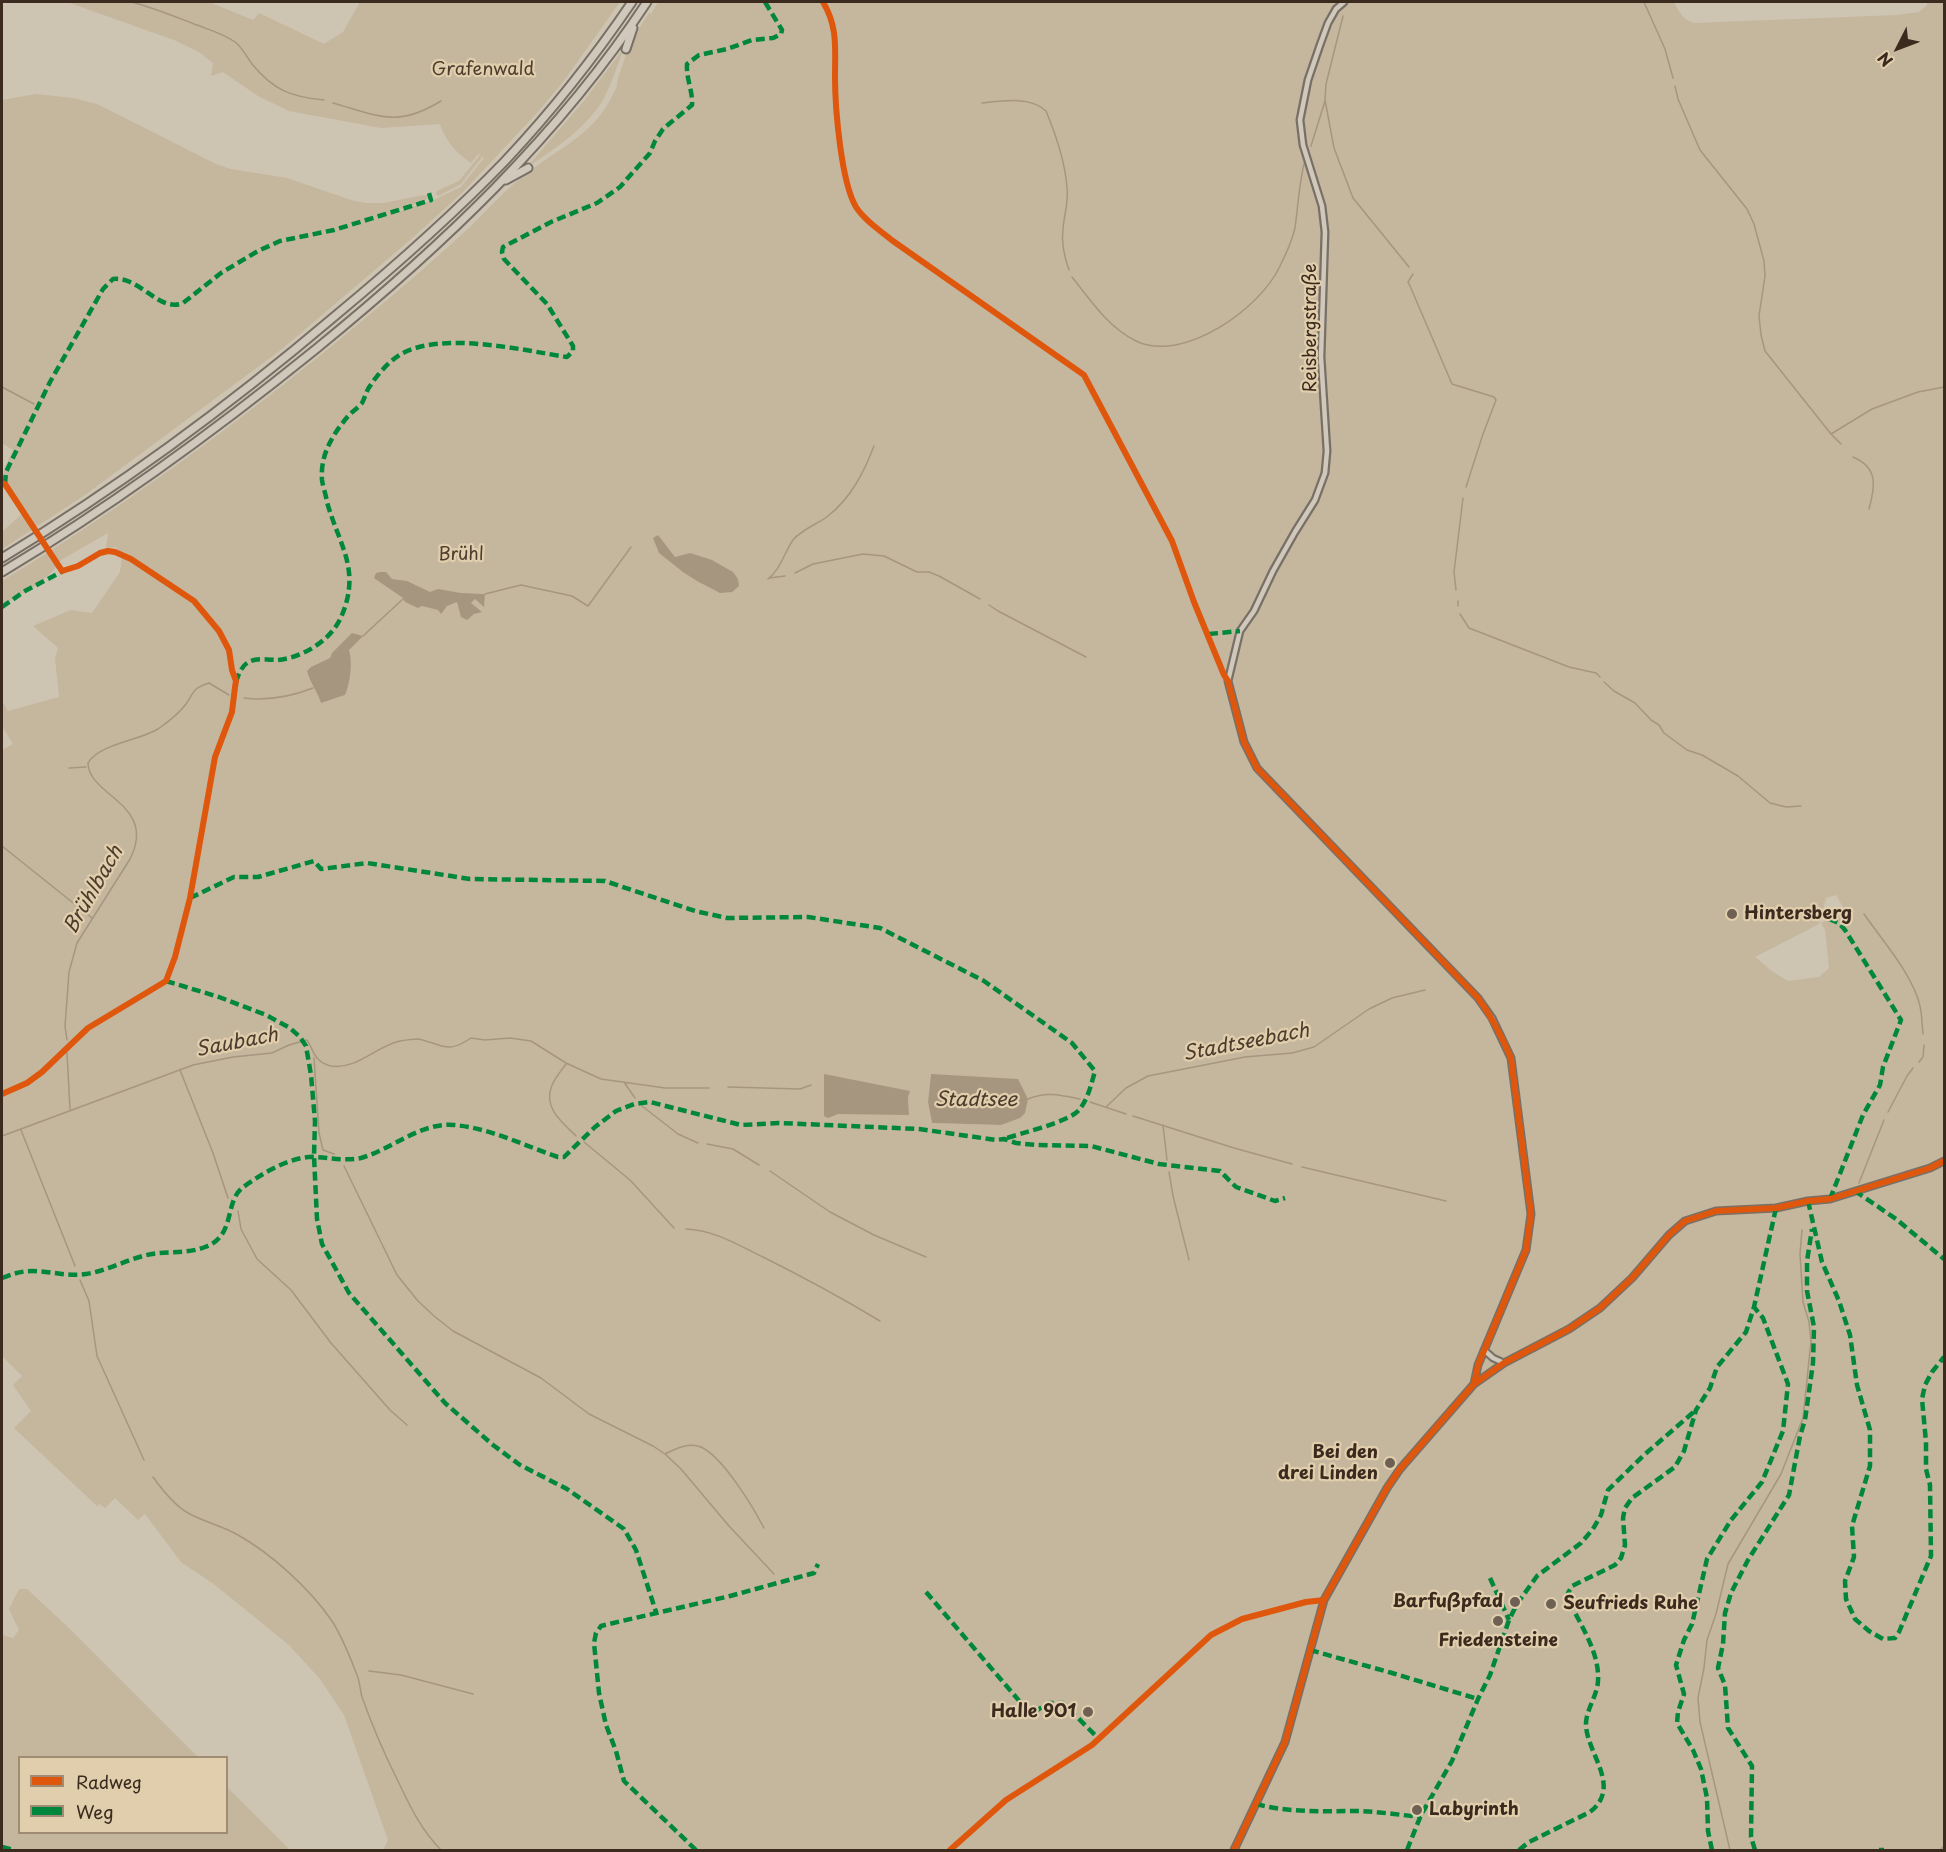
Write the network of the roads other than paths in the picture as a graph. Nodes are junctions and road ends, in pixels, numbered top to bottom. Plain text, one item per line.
1 (632, 2) edge
2 (647, 2) edge
3 (1344, 2) edge
4 (635, 19) junction
5 (626, 49) dead end
6 (528, 168) dead end
7 (501, 183) junction
8 (2, 558) edge
9 (2, 572) edge
10 (1944, 1161) edge
11 (1484, 1350) junction
12 (1504, 1363) junction
13 (1474, 1384) junction
14 (1234, 1851) edge

1 - 8 highway
2 - 4 highway
3 - 11 street, Reisbergstraße
4 - 5 highway
4 - 7 highway
6 - 7 highway
7 - 9 highway
10 - 12 street
11 - 12 street
11 - 13 street
12 - 13 street
13 - 14 street

